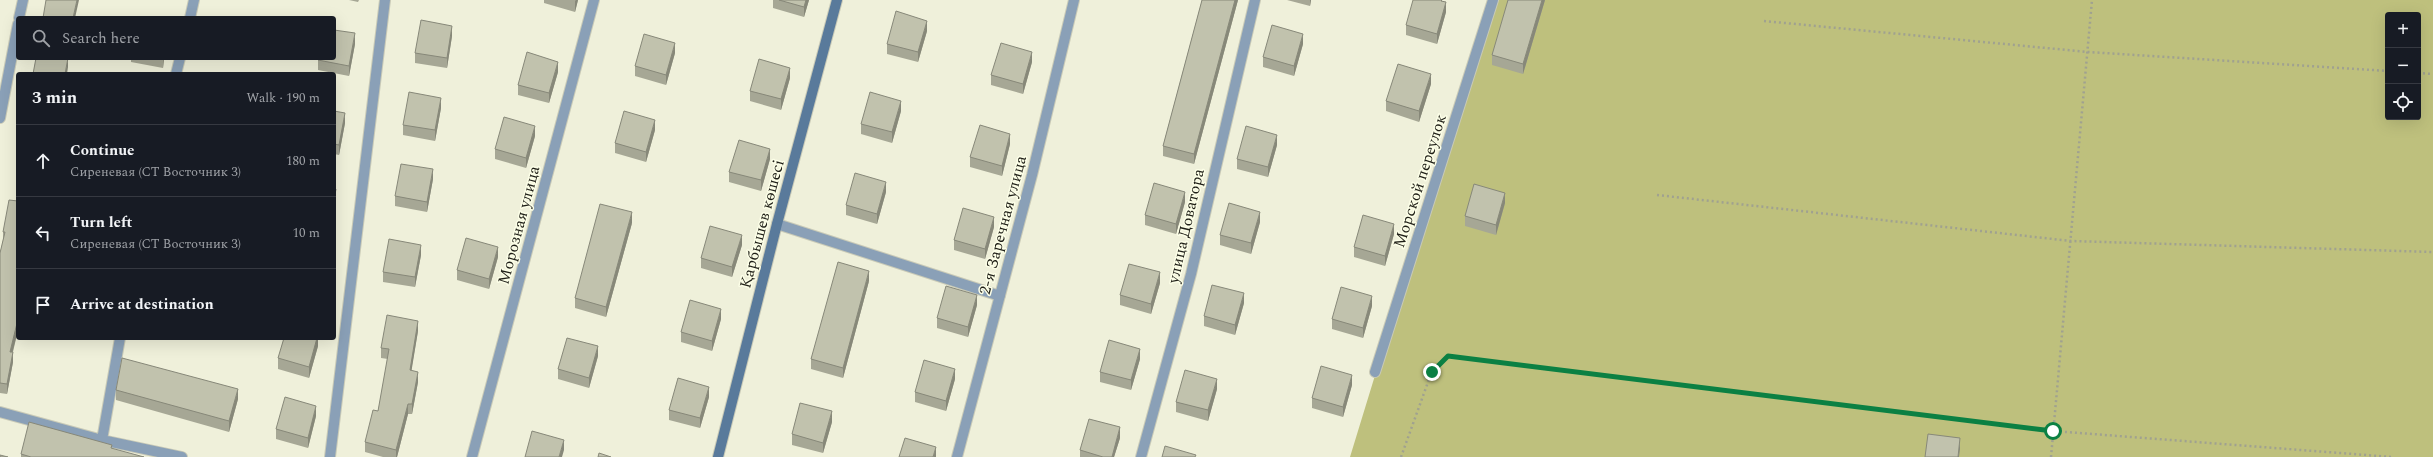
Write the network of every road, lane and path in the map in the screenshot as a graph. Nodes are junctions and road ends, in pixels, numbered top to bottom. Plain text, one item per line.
1 (23, 0) edge
2 (194, 0) edge
3 (385, 0) edge
4 (594, 0) edge
5 (837, 0) edge
6 (1074, 0) edge
7 (1255, 0) edge
8 (1493, 0) edge
9 (2092, 0) edge
10 (19, 16) edge
11 (190, 16) edge
12 (1764, 21) dead end
13 (16, 34) edge
14 (2088, 52) junction
15 (180, 60) edge
16 (2385, 71) edge
17 (176, 72) edge
18 (2421, 73) edge
19 (2433, 74) edge
20 (0, 118) edge
21 (1657, 195) dead end
22 (777, 224) junction
23 (2071, 241) junction
24 (2433, 252) edge
25 (1000, 296) junction
26 (120, 340) edge
27 (1375, 372) dead end
28 (0, 412) edge
29 (2053, 431) junction
30 (102, 440) junction
31 (182, 457) edge
32 (330, 457) edge
33 (472, 457) edge
34 (718, 457) edge
35 (957, 457) edge
36 (1141, 457) edge
37 (1401, 457) edge
38 (2051, 457) edge
39 (2392, 457) edge

1 - 10 street
2 - 11 street
3 - 32 street
4 - 33 street, Морозная улица
5 - 22 main road, Қарбышев көшесі
6 - 25 street, 2-я Заречная улица
7 - 36 street, улица Доватора
8 - 27 street, Морской переулок
9 - 14 path
12 - 14 path
13 - 20 street
14 - 16 path
14 - 23 path
15 - 17 street
18 - 19 path
21 - 23 path
22 - 25 street
22 - 34 main road, Қарбышев көшесі
23 - 24 path
23 - 29 path
25 - 35 street, 2-я Заречная улица
26 - 30 street
28 - 30 street
29 - 37 path
29 - 38 path
29 - 39 path
30 - 31 street

